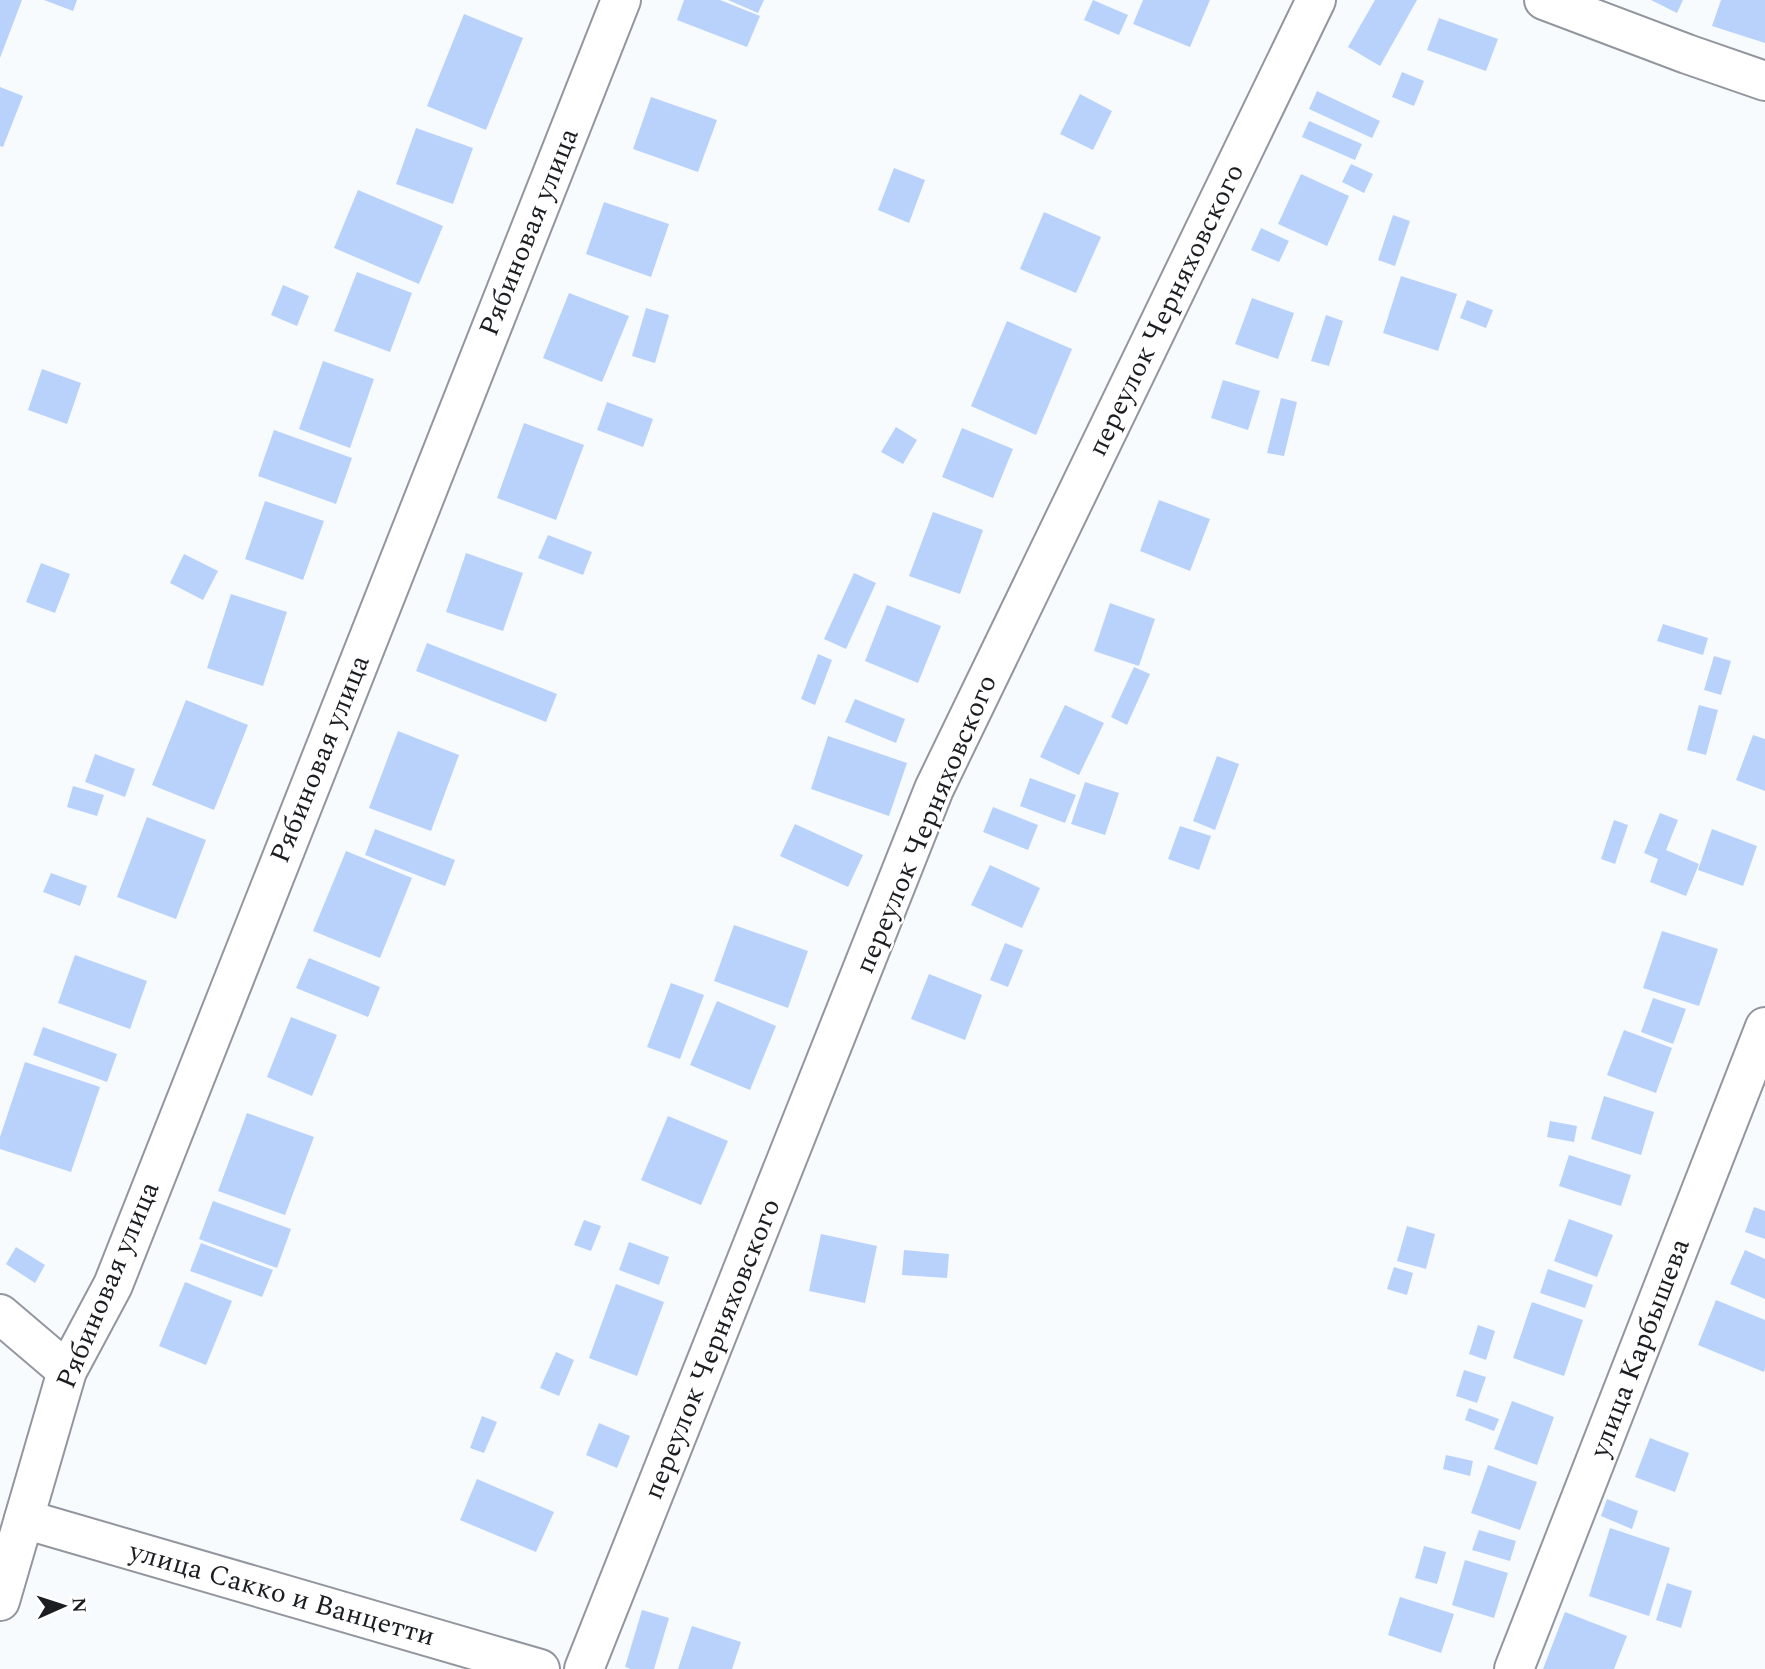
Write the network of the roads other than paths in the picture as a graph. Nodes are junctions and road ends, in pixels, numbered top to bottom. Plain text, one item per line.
1 (621, 0) edge
2 (1316, 0) edge
3 (1544, 0) edge
4 (1765, 81) edge
5 (1765, 1027) edge
6 (0, 1314) edge
7 (67, 1371) junction
8 (24, 1519) junction
9 (0, 1601) edge
10 (540, 1669) edge
11 (584, 1669) edge
12 (1514, 1669) edge

1 - 7 street, Рябиновая улица
2 - 11 street, переулок Черняховского
3 - 4 street
5 - 12 street, улица Карбышева
6 - 7 street
7 - 8 street, Рябиновая улица
8 - 9 street, Рябиновая улица
8 - 10 street, улица Сакко и Ванцетти

